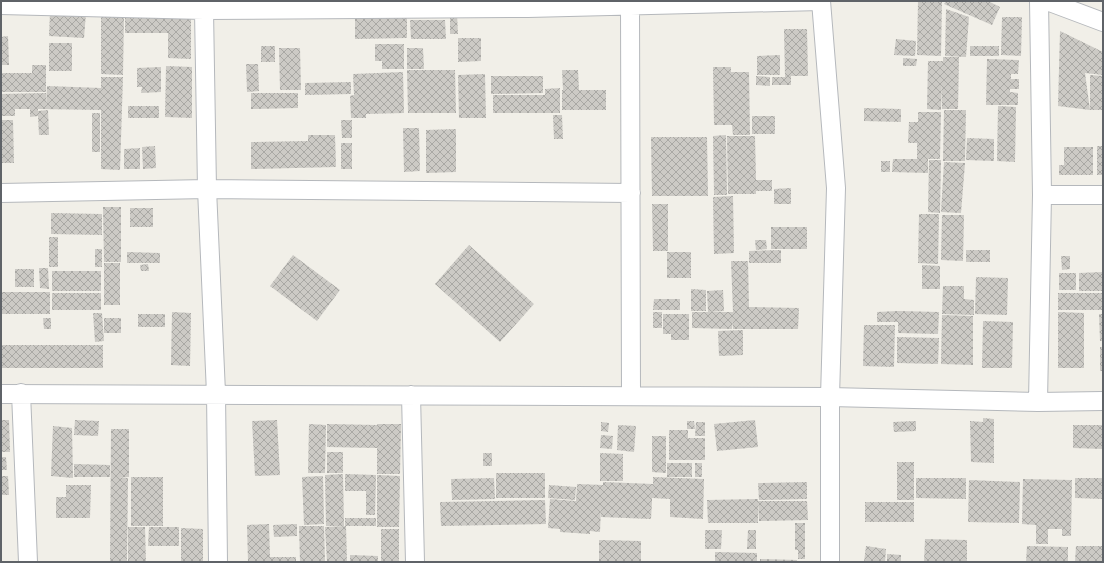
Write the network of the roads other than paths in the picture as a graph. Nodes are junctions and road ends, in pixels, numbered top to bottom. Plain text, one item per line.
1 (821, 1) edge
2 (1039, 1) edge
3 (1047, 1) edge
4 (425, 4) edge
5 (1, 5) edge
6 (630, 5) junction
7 (204, 10) junction
8 (1103, 22) edge
9 (207, 189) junction
10 (1, 193) edge
11 (631, 193) junction
12 (1042, 195) junction
13 (1103, 195) edge
14 (21, 393) junction
15 (216, 393) junction
16 (1, 394) edge
17 (411, 395) junction
18 (631, 396) junction
19 (830, 397) junction
20 (1103, 401) edge
21 (1038, 402) junction
22 (28, 562) edge
23 (218, 562) edge
24 (415, 562) edge
25 (830, 562) edge

1 - 6 street
1 - 19 street
2 - 12 street
3 - 8 street
4 - 6 street
4 - 7 street
5 - 7 street
6 - 11 street
7 - 9 street
9 - 10 street
9 - 11 street
9 - 15 street
11 - 18 street
12 - 13 street
12 - 21 street
14 - 15 street
14 - 16 street
14 - 22 street
15 - 17 street
15 - 23 street
17 - 18 street
17 - 24 street
18 - 19 street
19 - 21 street
19 - 25 street
20 - 21 street

